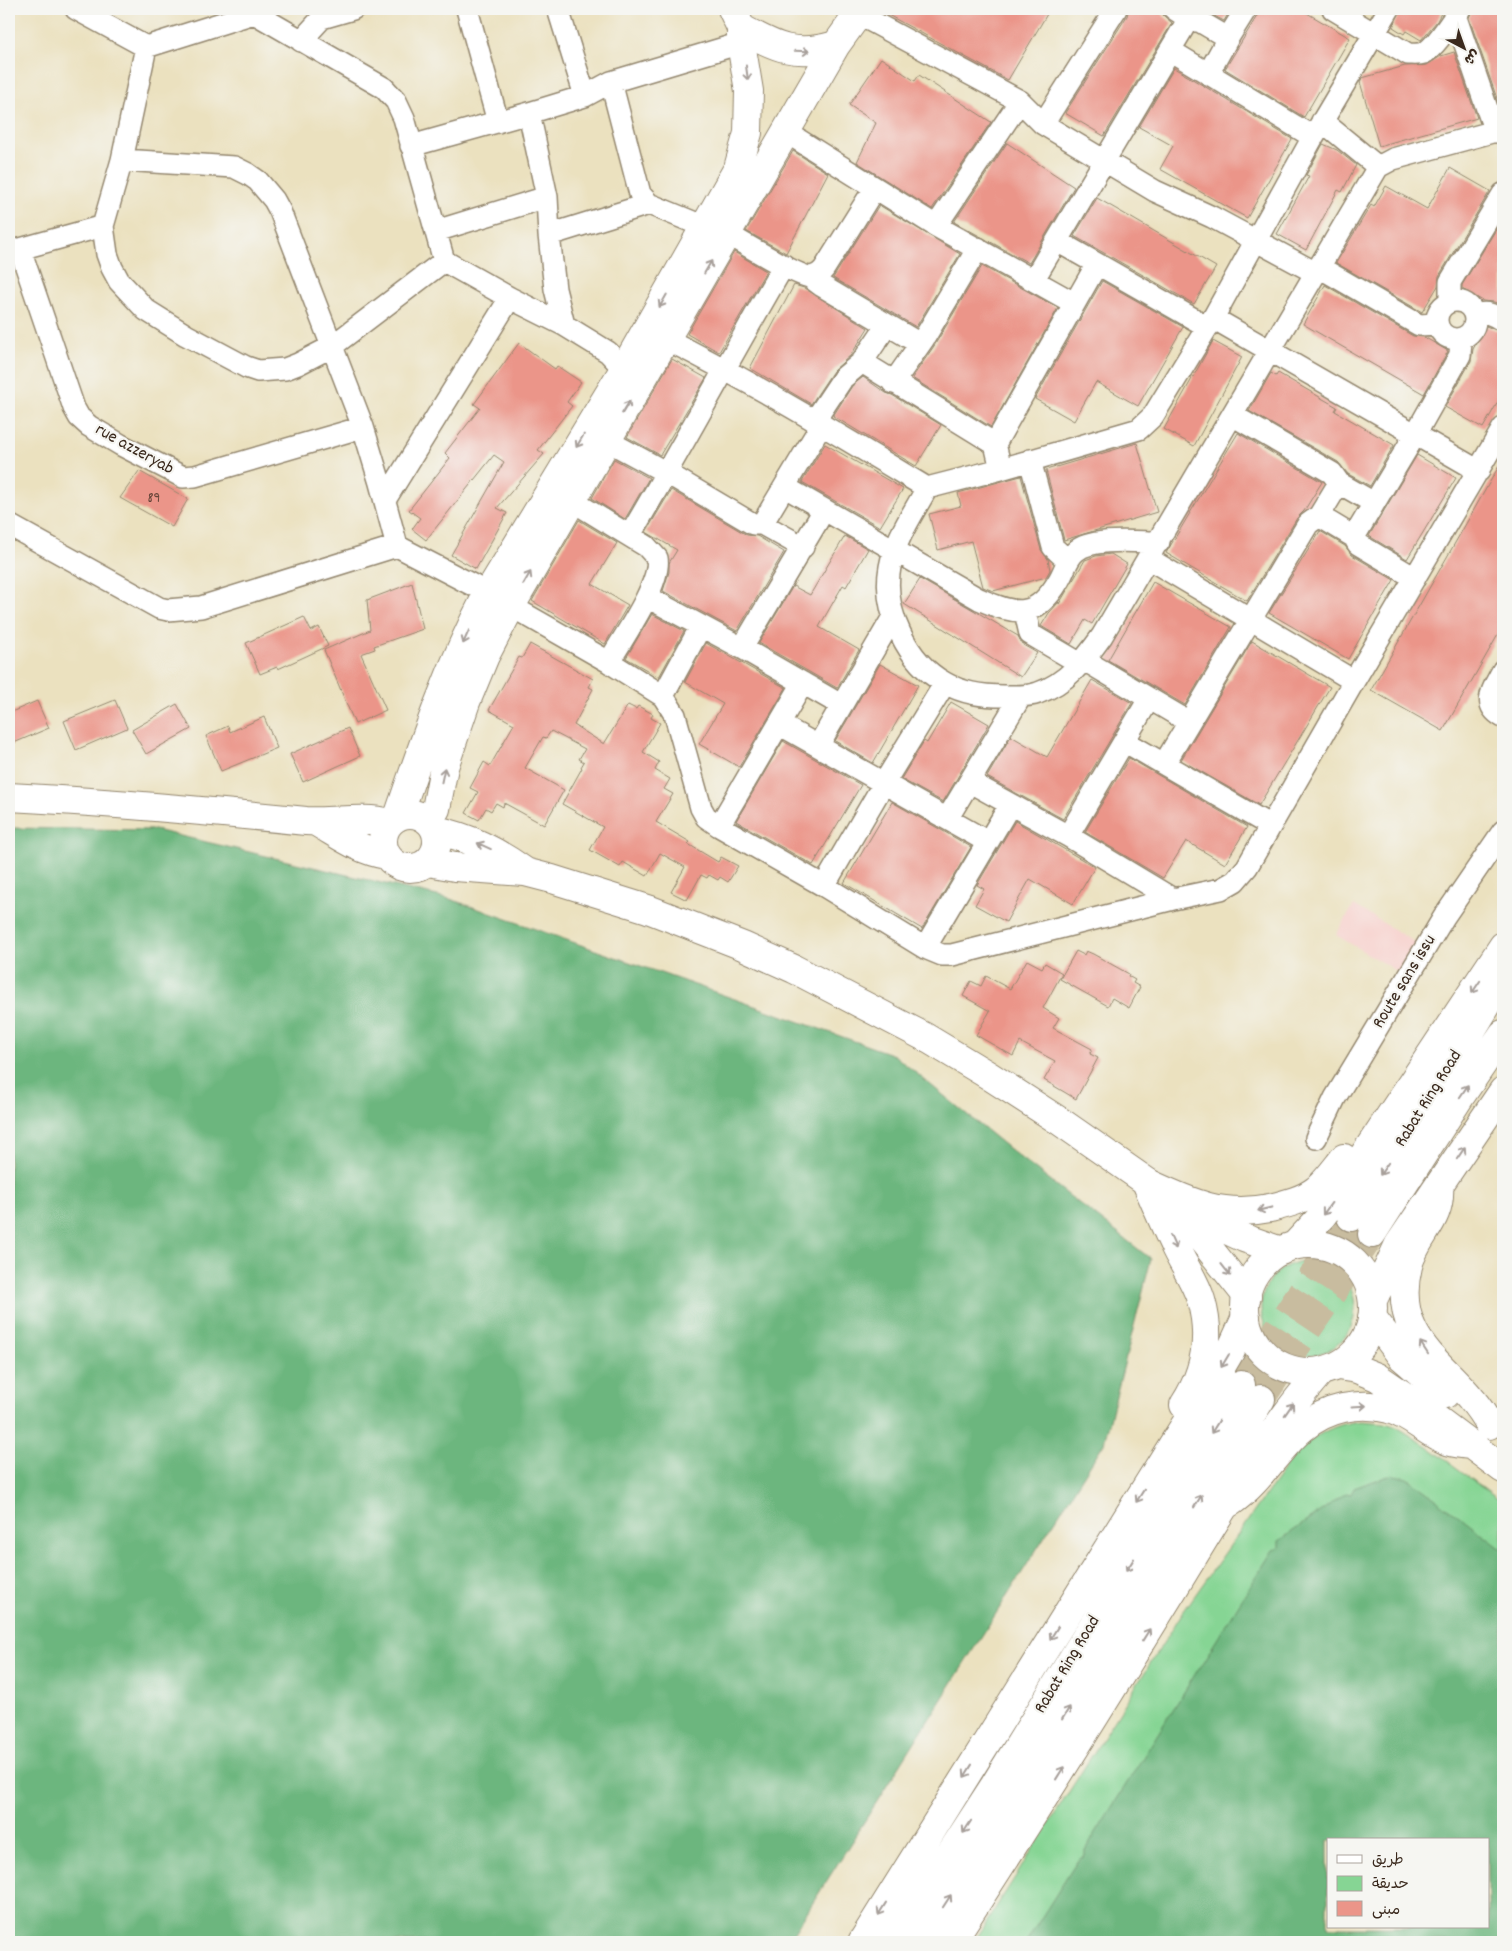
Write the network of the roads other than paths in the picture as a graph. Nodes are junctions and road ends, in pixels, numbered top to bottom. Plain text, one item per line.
1 (76, 9) edge
2 (353, 9) edge
3 (468, 9) edge
4 (558, 9) edge
5 (1246, 9) edge
6 (1333, 9) edge
7 (1389, 9) edge
8 (253, 11) edge
9 (860, 11) edge
10 (1110, 11) edge
11 (1458, 12) edge
12 (1183, 14) edge
13 (738, 27) edge
14 (1374, 33) junction
15 (1228, 38) junction
16 (301, 40) junction
17 (836, 46) junction
18 (146, 47) junction
19 (1171, 51) junction
20 (1208, 74) junction
21 (611, 82) junction
22 (585, 96) junction
23 (1020, 101) junction
24 (529, 113) junction
25 (498, 122) junction
26 (1043, 124) junction
27 (1318, 129) junction
28 (1499, 131) edge
29 (786, 132) junction
30 (411, 146) junction
31 (122, 160) junction
32 (1104, 160) junction
33 (1378, 167) junction
34 (874, 188) junction
35 (1503, 194) edge
36 (547, 197) junction
37 (648, 204) junction
38 (103, 226) junction
39 (936, 226) junction
40 (716, 230) junction
41 (436, 231) junction
42 (549, 235) junction
43 (1255, 240) junction
44 (1057, 241) junction
45 (978, 248) junction
46 (14, 251) edge
47 (444, 260) junction
48 (1097, 264) junction
49 (784, 265) junction
50 (1317, 270) junction
51 (810, 276) junction
52 (1034, 279) junction
53 (510, 298) junction
54 (1450, 301) junction
55 (1074, 303) junction
56 (1474, 315) junction
57 (1503, 321) edge
58 (1211, 322) junction
59 (1436, 324) junction
60 (564, 325) junction
61 (887, 325) junction
62 (666, 339) junction
63 (1461, 339) junction
64 (920, 344) junction
65 (331, 347) junction
66 (1270, 352) junction
67 (862, 362) junction
68 (724, 368) junction
69 (633, 374) junction
70 (893, 383) junction
71 (1232, 415) junction
72 (818, 422) junction
73 (363, 427) junction
74 (1503, 428) edge
75 (1415, 435) junction
76 (606, 440) junction
77 (995, 444) junction
78 (1030, 460) junction
79 (1001, 469) junction
80 (1479, 471) junction
81 (667, 473) junction
82 (1340, 483) junction
83 (785, 487) junction
84 (927, 488) junction
85 (385, 500) junction
86 (572, 500) junction
87 (1374, 502) junction
88 (824, 510) junction
89 (1319, 516) junction
90 (762, 524) junction
91 (9, 525) edge
92 (630, 535) junction
93 (1354, 538) junction
94 (397, 546) junction
95 (803, 547) junction
96 (894, 549) junction
97 (1154, 551) junction
98 (1068, 561) junction
99 (1415, 578) junction
100 (647, 597) junction
101 (499, 600) junction
102 (1025, 612) junction
103 (893, 617) junction
104 (1251, 620) junction
105 (702, 626) junction
106 (742, 648) junction
107 (609, 662) junction
108 (1083, 662) junction
109 (1503, 670) edge
110 (1354, 681) junction
111 (802, 683) junction
112 (945, 683) junction
113 (663, 696) junction
114 (1021, 696) junction
115 (1149, 699) junction
116 (841, 705) junction
117 (1503, 717) edge
118 (1189, 722) junction
119 (779, 724) junction
120 (1124, 741) junction
121 (818, 746) junction
122 (1164, 764) junction
123 (970, 782) junction
124 (884, 783) junction
125 (408, 788) junction
126 (9, 797) edge
127 (1010, 805) junction
128 (360, 820) junction
129 (394, 820) junction
130 (948, 820) junction
131 (316, 822) junction
132 (432, 826) junction
133 (718, 826) junction
134 (1269, 826) junction
135 (1503, 831) edge
136 (1068, 836) junction
137 (988, 842) junction
138 (386, 855) junction
139 (429, 862) junction
140 (525, 872) junction
141 (824, 886) junction
142 (1173, 899) junction
143 (1503, 946) edge
144 (925, 948) junction
145 (1503, 979) edge
146 (1503, 1034) edge
147 (1503, 1091) edge
148 (1376, 1136) junction
149 (1316, 1138) dead end
150 (1146, 1182) junction
151 (1440, 1186) junction
152 (1288, 1249) junction
153 (1246, 1306) junction
154 (1373, 1308) junction
155 (1330, 1368) junction
156 (1496, 1430) edge
157 (1471, 1445) junction
158 (1166, 1454) junction
159 (1503, 1469) edge
160 (1226, 1505) junction
161 (862, 1942) edge
162 (893, 1942) edge
163 (921, 1942) edge
164 (951, 1942) edge

1 - 18 street
2 - 16 street
3 - 25 street
4 - 22 street
5 - 15 street
6 - 14 street
7 - 14 street
8 - 16 street
8 - 18 street
9 - 17 main road
9 - 23 street
10 - 26 street
11 - 14 street
11 - 28 street
12 - 15 street
12 - 19 street
13 -> 17 main road
13 - 21 street
13 -> 40 main road
14 - 27 street
15 - 20 street
16 - 30 street
17 - 29 main road
18 - 31 street
19 - 20 street
19 - 32 street
20 - 27 street
21 - 22 street
21 - 37 street
22 - 24 street
23 - 26 street
23 - 39 street
24 - 25 street
24 - 36 street
25 - 30 street
26 - 32 street
27 - 33 street
27 - 43 street
28 - 33 street
29 - 34 street
29 - 40 main road
30 - 41 street
31 - 38 street
31 - 65 street
32 - 43 street
32 - 44 street
33 - 50 street
34 - 39 street
34 - 51 street
35 - 54 street
36 - 41 street
36 - 42 street
37 - 40 street
37 - 42 street
38 - 46 street
38 - 65 street
39 - 45 street
40 - 49 street
62 -> 40 main road
40 -> 69 main road
41 - 47 street
42 - 60 street
43 - 50 street
43 - 58 street
44 - 48 street
44 - 52 street
45 - 52 street
45 - 64 street
46 - 73 street, rue azzeryab
47 - 53 street
47 - 65 street
48 - 55 street
48 - 58 street
49 - 51 street
49 - 68 street
50 - 59 street
50 - 66 street
51 - 61 street
52 - 55 street
53 - 60 street
53 - 85 street
54 - 56 street
54 - 59 street
55 - 77 street
56 - 57 street
56 - 63 street
58 - 66 street
58 - 78 street
59 - 63 street
60 - 69 street
61 - 64 street
61 - 67 street
62 - 68 street
62 - 69 main road
63 - 75 street
64 - 70 street
65 - 73 street
66 - 71 street
66 - 75 street
67 - 70 street
67 - 72 street
68 - 72 street
68 - 81 street
76 -> 69 main road
69 -> 101 main road
70 - 77 street
71 - 82 street
71 - 97 street
72 - 83 street
72 - 84 street
73 - 85 street
74 - 80 street
75 - 80 street
75 - 87 street
76 - 81 street
76 - 86 main road
77 - 79 street
78 - 79 street
78 - 98 street
79 - 84 street
80 - 99 street
81 - 90 street
81 - 92 street
82 - 87 street
82 - 89 street
83 - 88 street
83 - 90 street
84 - 96 street
85 - 94 street
86 - 92 street
101 -> 86 main road
87 - 93 street
88 - 95 street
88 - 96 street
89 - 93 street
89 - 104 street
90 - 95 street
91 - 94 street
92 - 100 street
93 - 99 street
94 - 101 street
95 - 106 street
96 - 102 street
96 - 103 street
97 - 98 street
97 - 104 street
97 - 108 street
98 - 102 street
99 - 110 street
100 - 105 street
100 - 107 street
101 - 107 street
101 -> 125 main road
132 -> 101 main road
102 - 108 street
103 - 112 street
103 - 116 street
104 - 110 street
104 - 118 street
105 - 106 street
105 - 113 street
106 - 111 street
107 - 113 street
108 - 114 street
108 - 115 street
109 - 117 street
110 - 134 street
111 - 116 street
111 - 119 street
112 - 114 street
112 - 124 street
113 - 133 street
114 - 123 street
115 - 118 street
115 - 120 street
116 - 121 street
118 - 122 street
119 - 121 street
119 - 133 street
120 - 122 street
120 - 136 street
121 - 124 street
122 - 134 street
123 - 127 street
123 - 130 street
124 - 130 street
124 - 141 street
125 - 128 main road
125 - 129 main road
126 - 131 main road
127 - 136 street
127 - 137 street
128 - 129 main road
128 - 131 main road
129 - 132 main road
129 - 138 main road
130 - 137 street
131 - 138 main road
132 - 139 main road
140 -> 132 main road
133 - 141 street
134 - 142 street
135 - 149 street, Route sans issu
136 - 142 street
137 - 144 street
138 - 139 main road
139 - 140 main road
140 - 150 main road
141 - 144 street
142 - 144 street
143 -> 148 main road
145 -> 146 main road, Rabat Ring Road
151 -> 147 main road
148 -> 150 main road
148 -> 152 main road
150 - 152 main road
150 -> 153 main road
150 -> 158 main road
151 - 154 main road
156 -> 151 main road
152 - 153 main road
152 - 154 main road
153 - 155 main road
153 -> 158 main road
154 - 155 main road
154 - 156 main road
155 - 157 main road
160 -> 155 main road
157 - 159 main road
160 -> 157 main road
158 -> 161 main road
164 -> 160 main road
163 -> 162 main road, Rabat Ring Road

